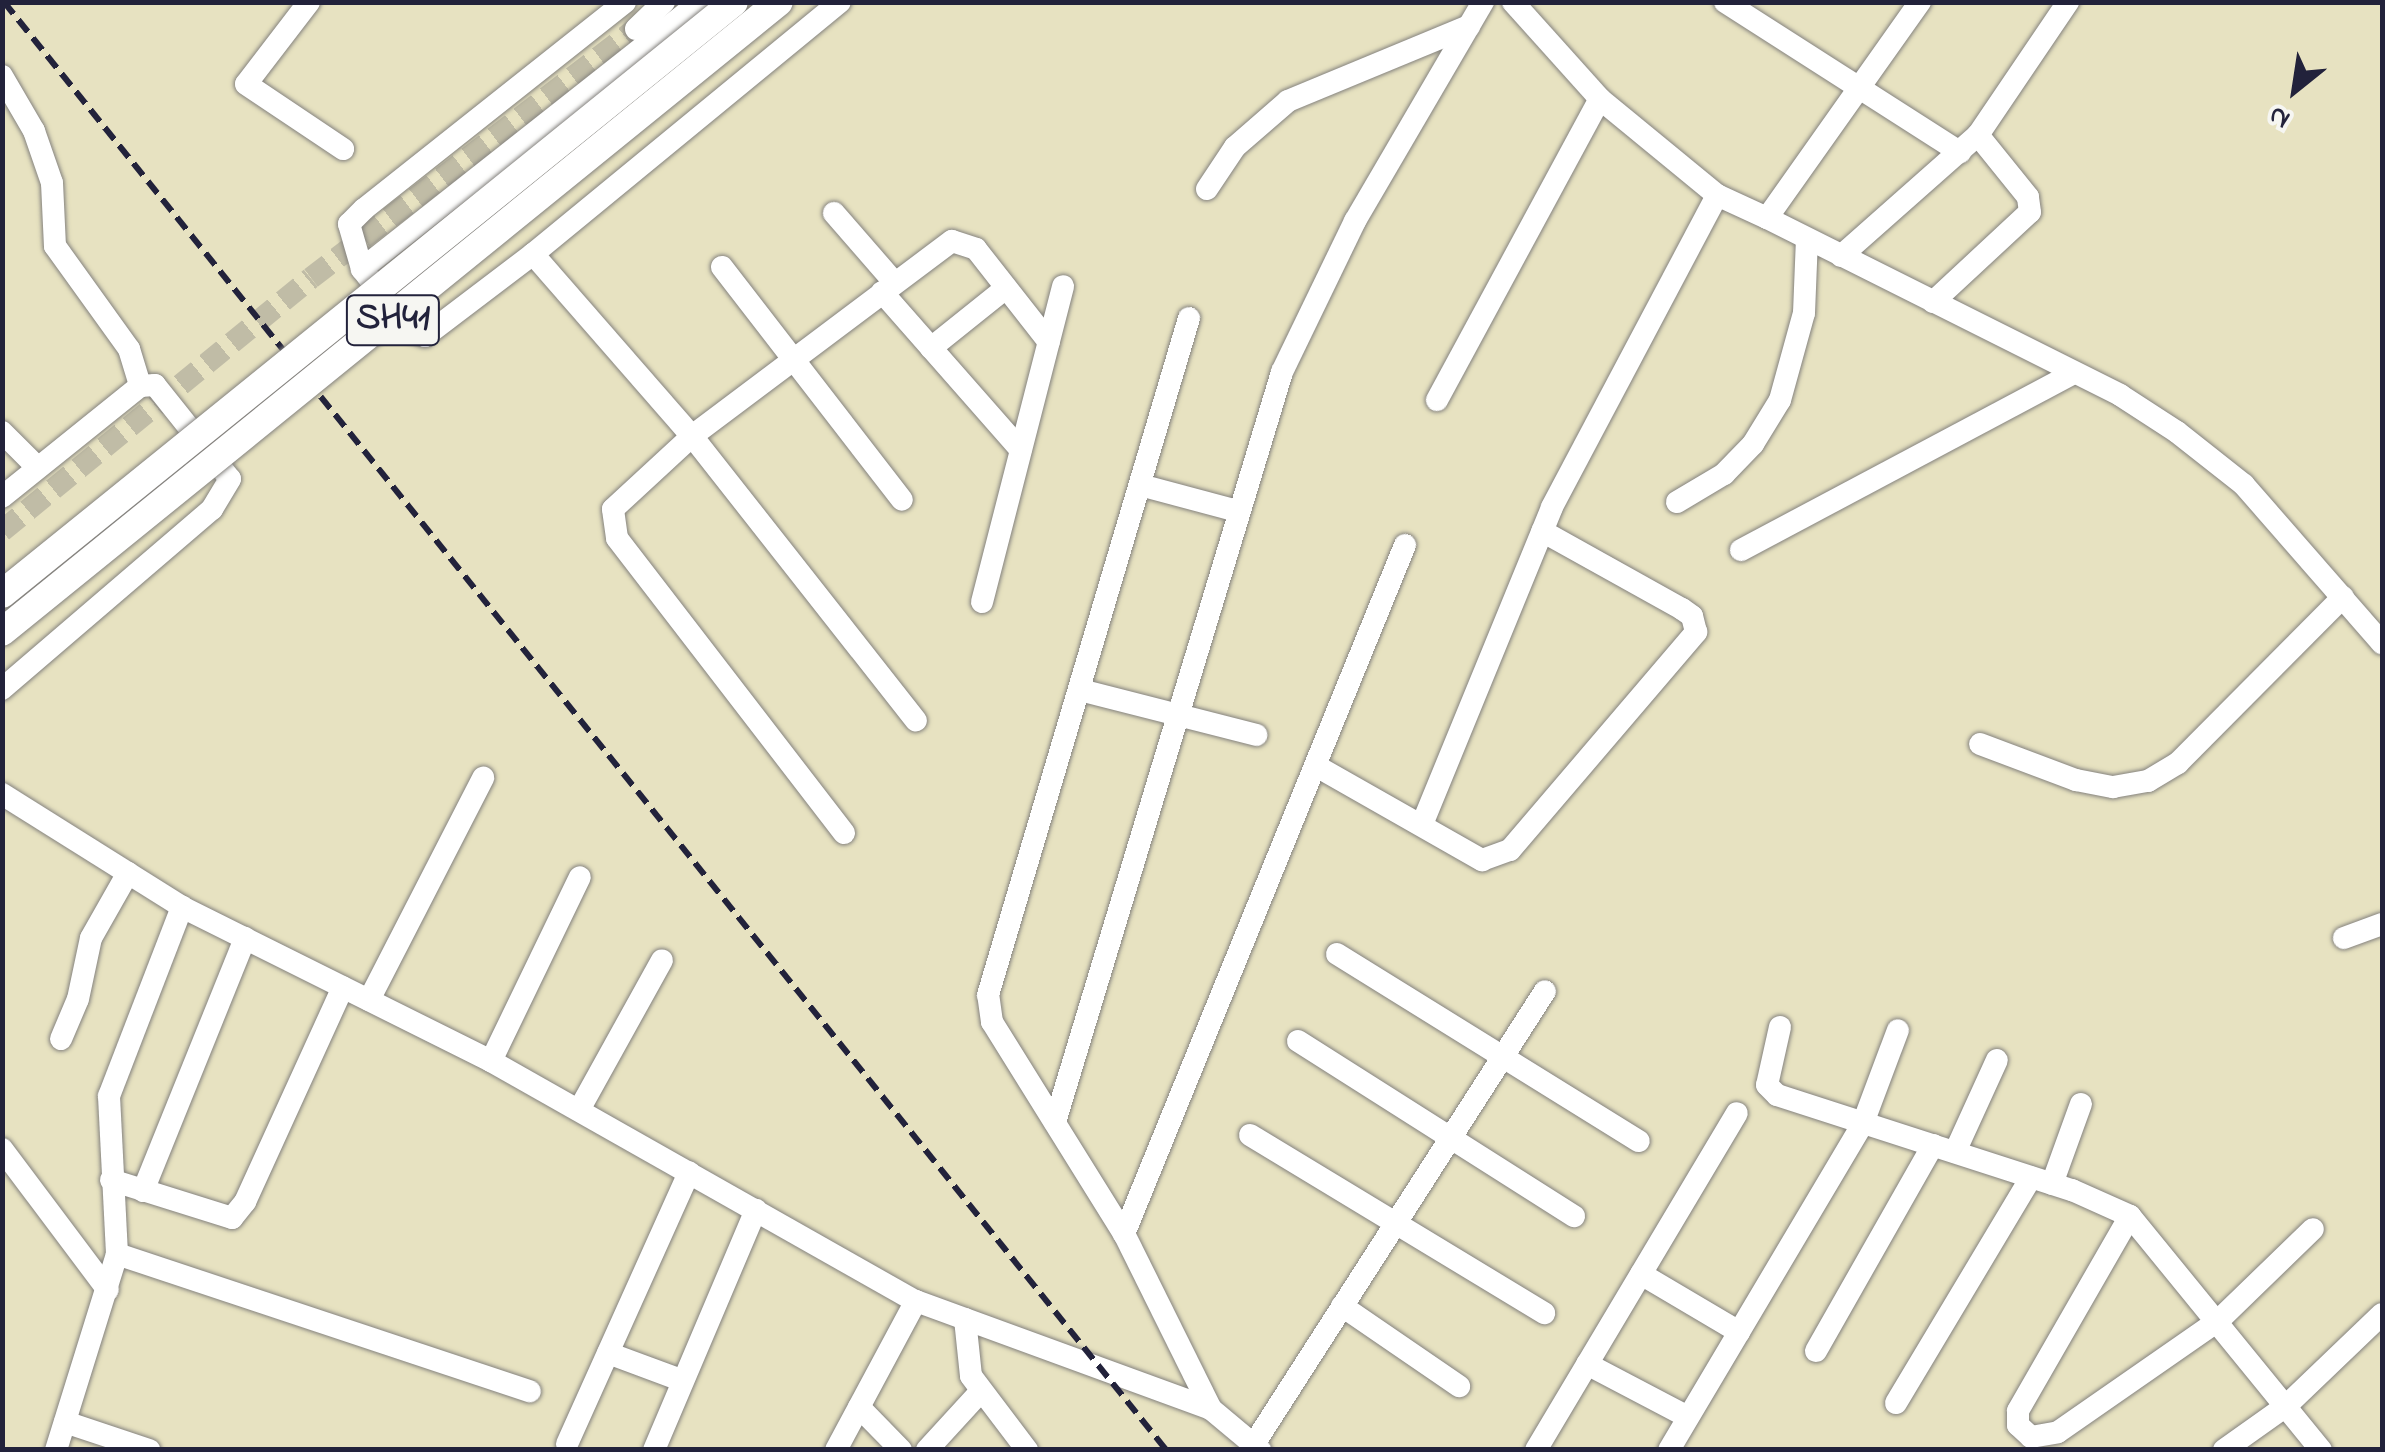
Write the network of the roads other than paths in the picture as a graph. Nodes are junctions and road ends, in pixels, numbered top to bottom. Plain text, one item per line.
1 (310, 2) edge
2 (625, 2) edge
3 (664, 2) edge
4 (734, 2) edge
5 (779, 2) edge
6 (840, 2) edge
7 (1482, 2) edge
8 (1513, 2) edge
9 (1724, 2) edge
10 (1920, 2) edge
11 (2068, 2) edge
12 (699, 3) edge
13 (1469, 26) junction
14 (636, 29) tunnel mouth
15 (2, 76) edge
16 (1859, 88) junction
17 (1600, 99) junction
18 (1978, 134) junction
19 (343, 149) dead end
20 (1960, 152) junction
21 (1208, 189) dead end
22 (1717, 195) junction
23 (834, 213) dead end
24 (1766, 218) junction
25 (1807, 239) junction
26 (533, 254) junction
27 (1841, 256) junction
28 (722, 268) dead end
29 (362, 269) junction
30 (1063, 286) dead end
31 (888, 287) junction
32 (1006, 288) junction
33 (1933, 302) junction
34 (1189, 318) dead end
35 (1049, 342) junction
36 (932, 348) junction
37 (792, 360) junction
38 (2074, 373) junction
39 (140, 386) junction
40 (1436, 400) dead end
41 (2, 432) edge
42 (692, 436) junction
43 (1021, 450) junction
44 (37, 468) junction
45 (1140, 485) junction
46 (2, 497) edge
47 (902, 500) dead end
48 (1677, 502) dead end
49 (1238, 511) junction
50 (1542, 531) junction
51 (1404, 545) dead end
52 (1741, 550) dead end
53 (2, 594) edge
54 (2343, 598) junction
55 (982, 602) dead end
56 (2, 632) edge
57 (2382, 643) edge
58 (2, 689) edge
59 (1080, 690) junction
60 (1177, 714) junction
61 (916, 721) dead end
62 (1256, 735) dead end
63 (1980, 744) dead end
64 (1318, 767) junction
65 (482, 778) dead end
66 (2, 794) edge
67 (1423, 822) junction
68 (844, 833) dead end
69 (128, 873) junction
70 (580, 877) dead end
71 (182, 907) junction
72 (2382, 924) edge
73 (245, 938) junction
74 (2344, 938) dead end
75 (1337, 954) dead end
76 (662, 960) dead end
77 (343, 987) junction
78 (1545, 992) dead end
79 (368, 1000) junction
80 (1780, 1028) dead end
81 (1898, 1030) dead end
82 (62, 1039) dead end
83 (1298, 1041) dead end
84 (1502, 1059) junction
85 (1997, 1060) dead end
86 (492, 1061) junction
87 (2081, 1104) dead end
88 (579, 1110) junction
89 (1737, 1113) dead end
90 (1054, 1122) junction
91 (1862, 1122) junction
92 (1250, 1135) dead end
93 (1450, 1140) junction
94 (1639, 1141) dead end
95 (1944, 1149) junction
96 (5, 1158) edge
97 (689, 1172) junction
98 (111, 1180) junction
99 (2042, 1180) junction
100 (143, 1192) junction
101 (756, 1210) junction
102 (1574, 1216) dead end
103 (2130, 1216) junction
104 (1397, 1222) junction
105 (2313, 1229) dead end
106 (1124, 1234) junction
107 (117, 1254) junction
108 (1641, 1274) junction
109 (108, 1290) junction
110 (916, 1301) junction
111 (1342, 1306) junction
112 (1544, 1313) dead end
113 (2382, 1314) edge
114 (966, 1318) junction
115 (2218, 1322) junction
116 (1739, 1332) junction
117 (1816, 1351) dead end
118 (608, 1353) junction
119 (1588, 1364) junction
120 (681, 1380) junction
121 (1460, 1386) dead end
122 (530, 1391) dead end
123 (981, 1391) junction
124 (1896, 1403) dead end
125 (2286, 1406) junction
126 (859, 1407) junction
127 (1210, 1409) junction
128 (1688, 1417) junction
129 (65, 1422) junction
130 (568, 1444) dead end
131 (1257, 1447) edge
132 (56, 1450) edge
133 (149, 1450) edge
134 (654, 1450) edge
135 (836, 1450) edge
136 (901, 1450) edge
137 (927, 1450) edge
138 (1027, 1450) edge
139 (1536, 1450) edge
140 (1669, 1450) edge
141 (2224, 1450) edge
142 (2321, 1450) edge

1 - 19 street
2 - 29 street
3 - 14 street
4 - 53 main road, SH41, bridge
5 - 56 main road, SH41, bridge
6 - 26 street
7 - 13 street
8 - 17 street
9 - 16 street
10 - 16 street
11 - 18 street
12 - 29 street
13 - 21 street
13 - 49 street
15 - 39 street
16 - 20 street
16 - 24 street
17 - 22 street
17 - 40 street
18 - 20 street
18 - 33 street
20 - 27 street
22 - 24 street
22 - 50 street
23 - 31 street
24 - 25 street
25 - 27 street
25 - 48 street
26 - 29 street
26 - 42 street
27 - 33 street
28 - 37 street
30 - 35 street
31 - 32 street
31 - 36 street
31 - 37 street
32 - 35 street
32 - 36 street
33 - 38 street
34 - 45 street
35 - 43 street
36 - 43 street
37 - 42 street
37 - 47 street
38 - 52 street
38 - 54 street
39 - 44 street
39 - 58 street
41 - 44 street
42 - 61 street
42 - 68 street
43 - 55 street
44 - 46 street
45 - 49 street
45 - 59 street
49 - 60 street
50 - 67 street
50 - 67 street
51 - 64 street
54 - 57 street
54 - 63 street
59 - 60 street
59 - 90 street
60 - 62 street
60 - 90 street
64 - 67 street
64 - 106 street
65 - 79 street
66 - 69 street
69 - 71 street
69 - 82 street
70 - 86 street
71 - 73 street
71 - 98 street
72 - 74 street
73 - 77 street
73 - 100 street
75 - 84 street
76 - 88 street
77 - 79 street
77 - 100 street
78 - 84 street
79 - 86 street
80 - 91 street
81 - 91 street
83 - 93 street
84 - 93 street
84 - 94 street
85 - 95 street
86 - 88 street
87 - 99 street
88 - 97 street
89 - 108 street
90 - 106 street
91 - 95 street
91 - 116 street
92 - 104 street
93 - 102 street
93 - 104 street
95 - 99 street
95 - 117 street
96 - 109 street
97 - 101 street
97 - 118 street
98 - 100 street
98 - 107 street
99 - 103 street
99 - 124 street
101 - 110 street
101 - 120 street
103 - 115 street
103 - 115 street
104 - 111 street
104 - 112 street
105 - 115 street
106 - 127 street
107 - 109 street
107 - 122 street
108 - 116 street
108 - 119 street
109 - 129 street
110 - 114 street
110 - 126 street
111 - 121 street
111 - 131 street
113 - 125 street
114 - 123 street
114 - 127 street
115 - 125 street
116 - 128 street
118 - 120 street
118 - 130 street
119 - 128 street
119 - 139 street
120 - 134 street
123 - 137 street
123 - 138 street
125 - 141 street
125 - 142 street
126 - 135 street
126 - 136 street
127 - 131 street
128 - 140 street
129 - 132 street
129 - 133 street

